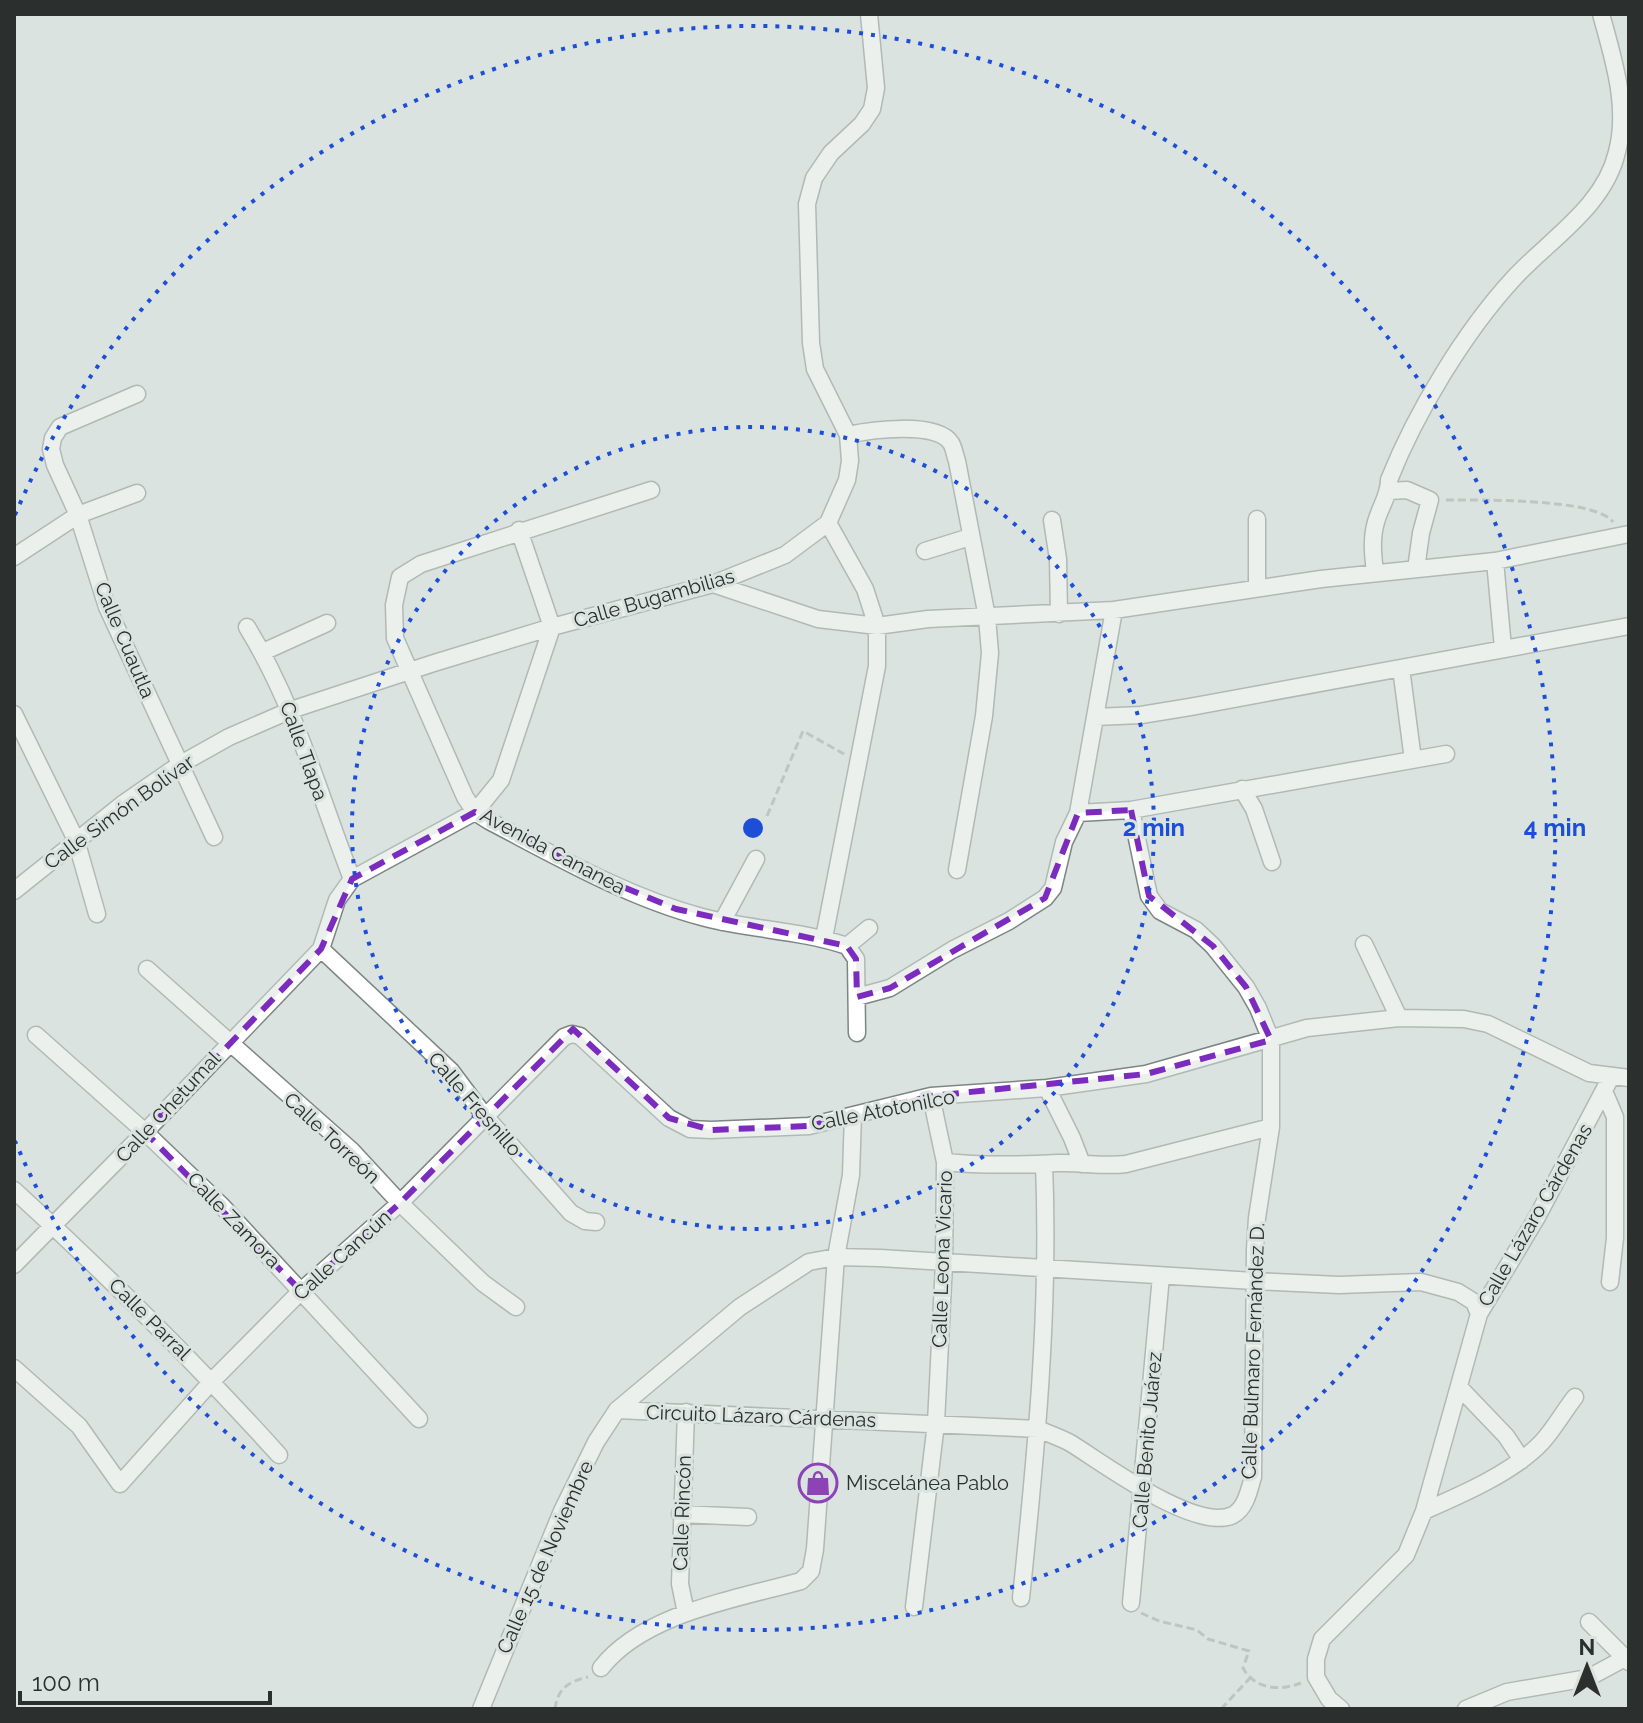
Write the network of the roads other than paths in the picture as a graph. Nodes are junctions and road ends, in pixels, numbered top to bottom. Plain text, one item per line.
1 (869, 14) edge
2 (1601, 14) edge
3 (1623, 156) edge
4 (137, 394) dead end
5 (848, 435) junction
6 (651, 490) dead end
7 (1389, 491) junction
8 (137, 493) dead end
9 (78, 515) junction
10 (1257, 519) dead end
11 (1052, 520) dead end
12 (828, 523) junction
13 (519, 530) junction
14 (1622, 536) edge
15 (970, 537) junction
16 (925, 551) dead end
17 (14, 557) edge
18 (1495, 561) junction
19 (1416, 569) junction
20 (1375, 573) junction
21 (713, 584) junction
22 (1257, 588) junction
23 (1114, 610) junction
24 (1059, 614) junction
25 (987, 617) junction
26 (327, 623) dead end
27 (877, 626) junction
28 (1629, 626) edge
29 (247, 627) dead end
30 (552, 627) junction
31 (1503, 648) junction
32 (263, 652) junction
33 (1401, 668) junction
34 (408, 672) junction
35 (291, 710) junction
36 (14, 714) edge
37 (1095, 717) junction
38 (1446, 754) dead end
39 (1413, 760) junction
40 (179, 765) junction
41 (1242, 789) junction
42 (1131, 810) junction
43 (475, 812) junction
44 (1078, 813) junction
45 (214, 837) dead end
46 (76, 840) junction
47 (756, 859) dead end
48 (1272, 862) dead end
49 (957, 870) dead end
50 (352, 879) junction
51 (14, 891) edge
52 (97, 914) dead end
53 (722, 922) junction
54 (869, 928) dead end
55 (824, 938) junction
56 (1364, 944) dead end
57 (847, 946) junction
58 (321, 949) junction
59 (147, 969) dead end
60 (857, 997) junction
61 (1399, 1018) junction
62 (857, 1033) dead end
63 (572, 1034) joint
64 (36, 1035) dead end
65 (1271, 1040) junction
66 (228, 1043) junction
67 (1629, 1077) edge
68 (1608, 1084) junction
69 (1047, 1088) junction
70 (931, 1096) junction
71 (484, 1115) junction
72 (853, 1115) junction
73 (1271, 1127) junction
74 (145, 1132) junction
75 (945, 1162) junction
76 (1044, 1164) junction
77 (1082, 1164) junction
78 (14, 1190) edge
79 (400, 1203) junction
80 (596, 1222) dead end
81 (52, 1225) junction
82 (836, 1257) junction
83 (944, 1263) junction
84 (14, 1265) edge
85 (1046, 1267) junction
86 (1161, 1276) junction
87 (1254, 1281) junction
88 (1610, 1282) dead end
89 (301, 1291) junction
90 (516, 1307) dead end
91 (1479, 1314) junction
92 (14, 1368) edge
93 (212, 1381) junction
94 (1460, 1388) junction
95 (1575, 1397) dead end
96 (617, 1410) junction
97 (686, 1412) junction
98 (827, 1418) junction
99 (419, 1419) dead end
100 (936, 1423) junction
101 (1038, 1429) junction
102 (279, 1455) dead end
103 (1522, 1460) junction
104 (1143, 1491) junction
105 (1424, 1511) junction
106 (680, 1514) junction
107 (1235, 1514) joint
108 (748, 1517) dead end
109 (1021, 1598) dead end
110 (1131, 1603) road end
111 (914, 1607) dead end
112 (686, 1613) junction
113 (1589, 1622) dead end
114 (1627, 1660) edge
115 (601, 1668) road end
116 (1329, 1706) edge
117 (481, 1709) edge
118 (1466, 1709) edge

1 - 5 street, Calle Bugambilias
2 - 3 street
3 - 7 street
4 - 9 street, Calle Cuautla
5 - 12 street, Calle Bugambilias
5 - 15 street
6 - 13 street
7 - 19 street
7 - 20 street
8 - 9 street
9 - 17 street
9 - 40 street, Calle Cuautla
10 - 22 street
11 - 24 street
12 - 21 street, Calle Bugambilias
12 - 27 street
13 - 30 street
13 - 34 street, Avenida Cananea
14 - 18 street
15 - 16 street
15 - 25 street
18 - 19 street
18 - 31 street
19 - 20 street
20 - 22 street
21 - 27 street
21 - 30 street, Calle Bugambilias
22 - 23 street
23 - 24 street
23 - 37 street
24 - 25 street
25 - 27 street
25 - 49 street
26 - 32 street
27 - 55 street
28 - 31 street
29 - 32 street, Calle Tlapa
30 - 34 street, Calle Bugambilias
30 - 43 street
31 - 33 street
32 - 35 street, Calle Tlapa
33 - 37 street
33 - 39 street
34 - 35 street, Calle Simón Bolívar
34 - 43 street, Avenida Cananea
35 - 40 street, Calle Simón Bolívar
35 - 50 street, Calle Tlapa
36 - 46 street
37 - 44 street
38 - 39 street
39 - 41 street
40 - 45 street, Calle Cuautla
40 - 46 street, Calle Simón Bolívar
41 - 42 street
41 - 48 street
42 - 44 street
42 - 65 street
43 - 50 street
43 - 53 street, Avenida Cananea
44 - 60 street
46 - 51 street, Calle Simón Bolívar
46 - 52 street
47 - 53 street
50 - 58 street
53 - 55 street, Avenida Cananea
54 - 57 street
55 - 57 street, Avenida Cananea
56 - 61 street
57 - 60 street
58 - 66 street, Calle Chetumal
58 - 71 street, Calle Fresnillo
59 - 66 street, Calle Torreón
60 - 62 street
61 - 65 street, Calle Atotonilco
61 - 68 street, Calle Atotonilco
63 - 71 street, Calle Cancún
63 - 72 street, Calle Atotonilco
64 - 74 street, Calle Zamora
65 - 69 street, Calle Atotonilco
65 - 73 street, Calle Bulmaro Fernández D.
66 - 74 street, Calle Chetumal
66 - 79 street, Calle Torreón
67 - 68 street, Calle Atotonilco
68 - 88 street
68 - 91 street, Calle Lázaro Cárdenas
69 - 70 street, Calle Atotonilco
69 - 77 street
70 - 72 street, Calle Atotonilco
70 - 75 street, Calle Leona Vicario
71 - 79 street, Calle Cancún
71 - 80 street, Calle Fresnillo
72 - 82 street
73 - 77 street
73 - 87 street, Calle Bulmaro Fernández D.
74 - 81 street, Calle Chetumal
74 - 89 street, Calle Zamora
75 - 76 street
75 - 83 street, Calle Leona Vicario
76 - 77 street
76 - 85 street
78 - 81 street, Calle Parral
79 - 89 street, Calle Cancún
79 - 90 street, Calle Torreón
81 - 84 street, Calle Chetumal
81 - 93 street, Calle Parral
82 - 83 street, Circuito Lázaro Cárdenas
82 - 96 street, Circuito Lázaro Cárdenas
82 - 98 street
83 - 85 street, Circuito Lázaro Cárdenas
83 - 100 street, Calle Leona Vicario
85 - 86 street, Circuito Lázaro Cárdenas
85 - 101 street
86 - 87 street, Circuito Lázaro Cárdenas
86 - 104 street, Calle Benito Juárez
87 - 91 street, Calle Lázaro Cárdenas
87 - 107 street, Calle Bulmaro Fernández D.
89 - 93 street, Calle Cancún
89 - 99 street, Calle Zamora
91 - 94 street
92 - 93 street, Calle Cancún
93 - 102 street, Calle Parral
94 - 103 street
94 - 105 street
95 - 103 street
96 - 97 street, Circuito Lázaro Cárdenas
96 - 117 street, Calle 15 de Noviembre
97 - 98 street, Circuito Lázaro Cárdenas
97 - 106 street, Calle Rincón
98 - 100 street, Circuito Lázaro Cárdenas
98 - 112 street
100 - 101 street, Circuito Lázaro Cárdenas
100 - 111 street, Calle Leona Vicario
101 - 104 street, Circuito Lázaro Cárdenas
101 - 109 street
103 - 105 street
104 - 107 street, Circuito Lázaro Cárdenas
104 - 110 street, Calle Benito Juárez
105 - 116 street
106 - 108 street
106 - 112 street, Calle Rincón
112 - 115 street
113 - 114 street
114 - 118 street

